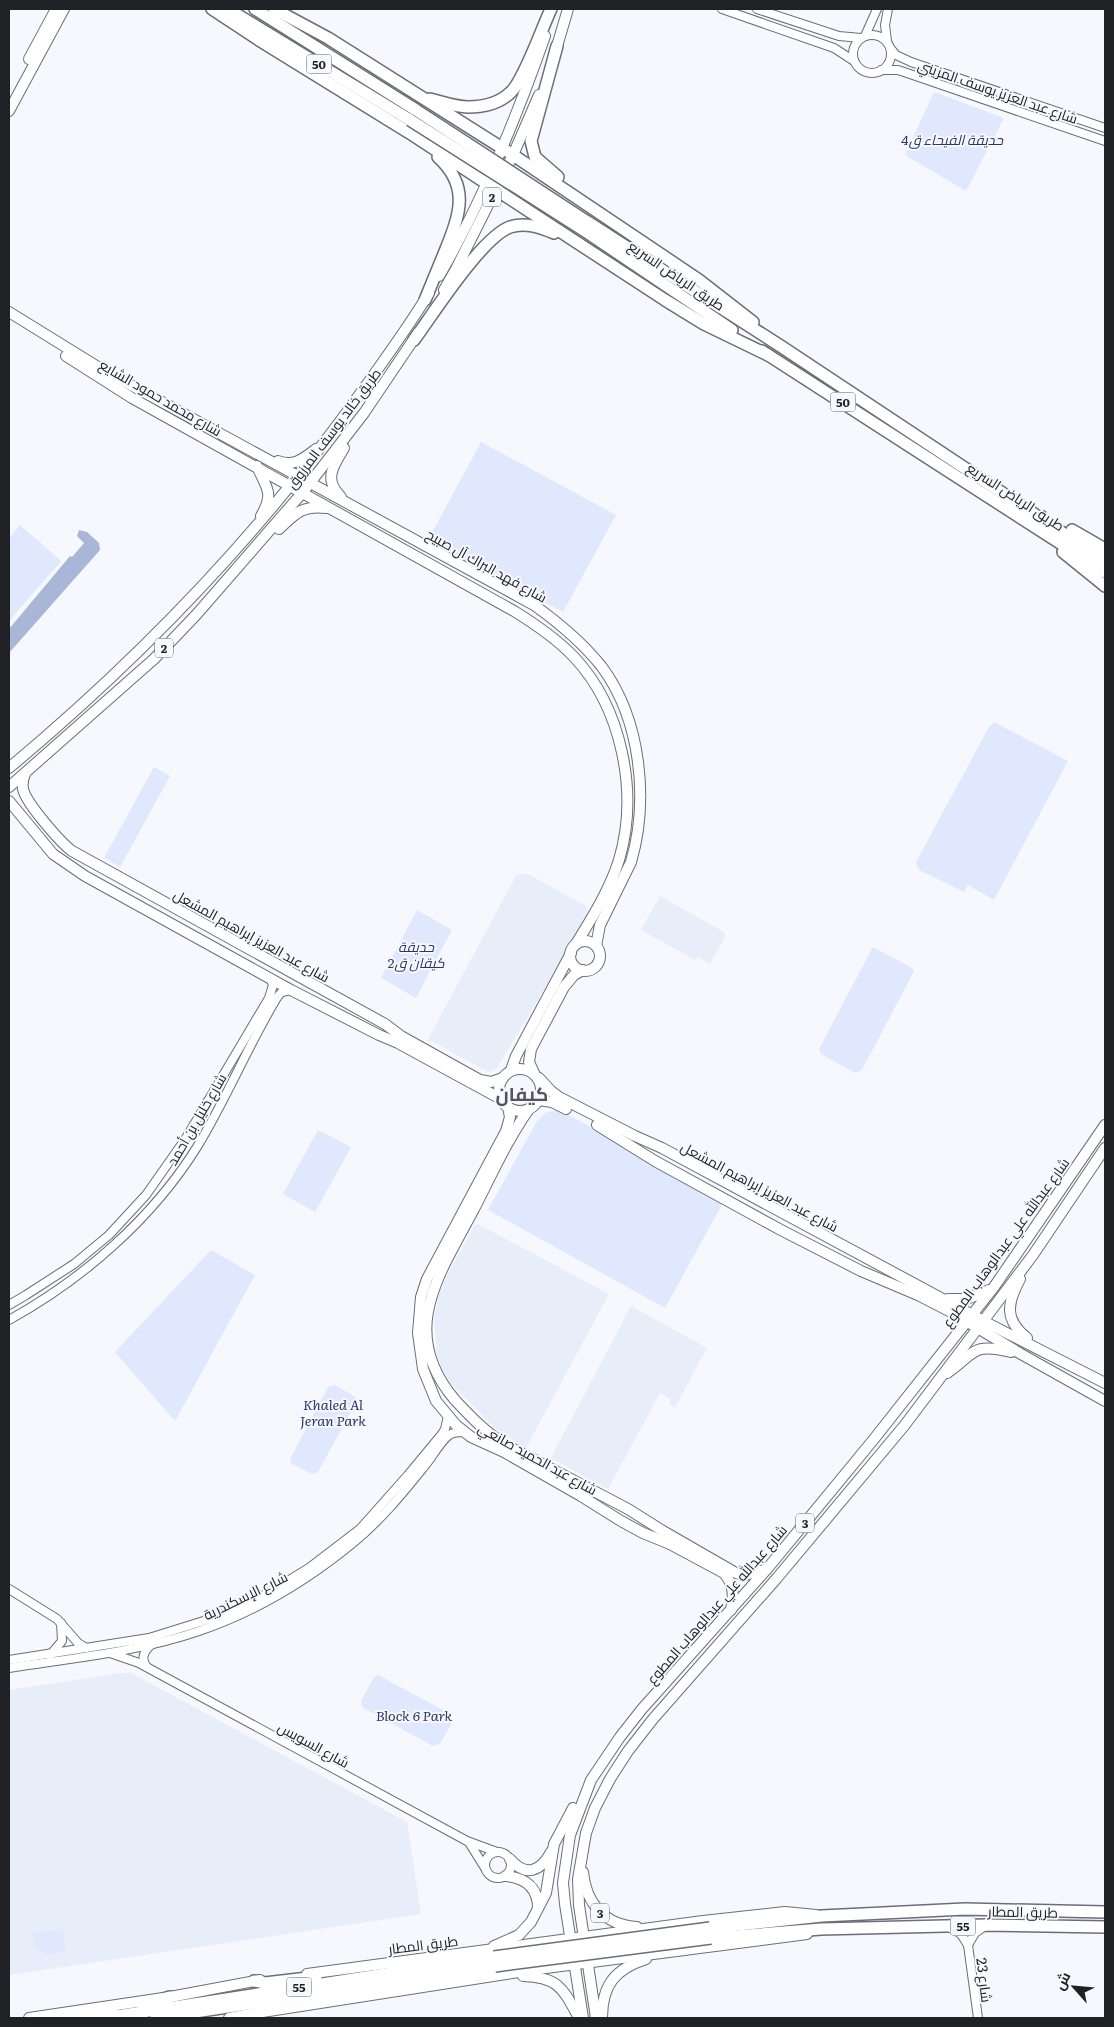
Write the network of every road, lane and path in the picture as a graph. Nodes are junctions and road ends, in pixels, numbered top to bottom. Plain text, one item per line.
1 (56, 9) edge
2 (64, 9) edge
3 (212, 9) edge
4 (228, 9) edge
5 (255, 9) edge
6 (274, 9) edge
7 (552, 9) edge
8 (568, 9) edge
9 (722, 9) edge
10 (757, 9) edge
11 (888, 9) edge
12 (876, 12) edge
13 (886, 19) junction
14 (863, 37) junction
15 (887, 41) junction
16 (557, 46) junction
17 (891, 49) junction
18 (854, 61) junction
19 (912, 62) junction
20 (881, 70) junction
21 (907, 73) junction
22 (972, 83) junction
23 (986, 87) junction
24 (969, 94) junction
25 (418, 96) junction
26 (9, 97) edge
27 (984, 100) junction
28 (9, 111) edge
29 (413, 115) junction
30 (1105, 128) edge
31 (408, 132) junction
32 (476, 133) junction
33 (1105, 141) edge
34 (503, 148) junction
35 (513, 155) junction
36 (459, 165) junction
37 (549, 179) junction
38 (491, 186) junction
39 (591, 206) junction
40 (529, 211) junction
41 (584, 225) junction
42 (586, 249) junction
43 (425, 300) junction
44 (9, 312) edge
45 (9, 319) edge
46 (414, 340) junction
47 (782, 347) junction
48 (768, 355) junction
49 (135, 387) junction
50 (132, 398) junction
51 (364, 413) junction
52 (191, 418) junction
53 (186, 428) junction
54 (333, 433) junction
55 (250, 451) junction
56 (257, 466) junction
57 (300, 476) junction
58 (310, 483) junction
59 (292, 486) junction
60 (303, 492) junction
61 (354, 507) junction
62 (1027, 508) junction
63 (331, 509) junction
64 (1010, 510) junction
65 (426, 547) junction
66 (1105, 549) edge
67 (234, 553) junction
68 (250, 555) junction
69 (442, 556) junction
70 (419, 559) junction
71 (1105, 561) edge
72 (434, 568) junction
73 (1105, 572) edge
74 (1105, 586) edge
75 (584, 648) junction
76 (573, 656) junction
77 (595, 660) junction
78 (128, 662) junction
79 (584, 669) junction
80 (622, 707) junction
81 (610, 714) junction
82 (90, 716) junction
83 (9, 768) edge
84 (25, 774) junction
85 (9, 787) edge
86 (9, 802) edge
87 (641, 802) junction
88 (627, 805) junction
89 (37, 811) junction
90 (25, 820) junction
91 (79, 856) junction
92 (92, 863) junction
93 (72, 868) junction
94 (85, 876) junction
95 (233, 941) junction
96 (596, 946) junction
97 (574, 948) junction
98 (252, 951) junction
99 (228, 955) junction
100 (244, 964) junction
101 (583, 970) junction
102 (270, 978) junction
103 (291, 990) junction
104 (326, 992) junction
105 (342, 1000) junction
106 (320, 1005) junction
107 (335, 1013) junction
108 (385, 1024) junction
109 (379, 1035) junction
110 (511, 1070) junction
111 (537, 1076) junction
112 (221, 1078) junction
113 (503, 1078) junction
114 (232, 1083) junction
115 (501, 1099) junction
116 (539, 1100) junction
117 (508, 1107) junction
118 (529, 1109) junction
119 (1105, 1125) edge
120 (186, 1138) junction
121 (197, 1147) junction
122 (662, 1148) junction
123 (1105, 1148) edge
124 (177, 1152) junction
125 (188, 1160) junction
126 (656, 1161) junction
127 (146, 1195) junction
128 (758, 1200) junction
129 (155, 1203) junction
130 (772, 1207) junction
131 (751, 1213) junction
132 (765, 1221) junction
133 (1033, 1255) junction
134 (867, 1258) junction
135 (861, 1271) junction
136 (57, 1275) junction
137 (994, 1286) junction
138 (62, 1287) junction
139 (26, 1296) junction
140 (941, 1297) junction
141 (9, 1304) edge
142 (31, 1308) junction
143 (969, 1318) junction
144 (9, 1320) edge
145 (980, 1324) junction
146 (1046, 1352) junction
147 (1021, 1354) junction
148 (938, 1379) junction
149 (1105, 1383) edge
150 (448, 1392) junction
151 (1105, 1401) edge
152 (436, 1402) junction
153 (448, 1416) junction
154 (484, 1429) junction
155 (464, 1432) junction
156 (477, 1440) junction
157 (440, 1442) junction
158 (607, 1498) junction
159 (601, 1510) junction
160 (649, 1521) junction
161 (643, 1533) junction
162 (767, 1568) junction
163 (733, 1576) junction
164 (9, 1590) edge
165 (731, 1610) junction
166 (61, 1623) junction
167 (152, 1644) junction
168 (87, 1648) junction
169 (696, 1649) junction
170 (109, 1653) junction
171 (51, 1654) junction
172 (9, 1660) edge
173 (9, 1668) edge
174 (149, 1668) junction
175 (659, 1712) junction
176 (591, 1780) junction
177 (467, 1841) junction
178 (554, 1844) junction
179 (497, 1852) junction
180 (582, 1854) junction
181 (510, 1859) junction
182 (486, 1871) junction
183 (506, 1876) junction
184 (538, 1910) junction
185 (1105, 1912) edge
186 (822, 1916) junction
187 (986, 1925) junction
188 (946, 1926) junction
189 (1105, 1927) edge
190 (660, 1928) junction
191 (821, 1929) junction
192 (615, 1933) junction
193 (710, 1933) junction
194 (584, 1938) junction
195 (571, 1940) junction
196 (538, 1944) junction
197 (968, 1945) junction
198 (672, 1950) junction
199 (620, 1958) junction
200 (495, 1962) junction
201 (588, 1962) junction
202 (574, 1964) junction
203 (538, 1969) junction
204 (390, 1977) junction
205 (254, 1981) junction
206 (170, 1997) junction
207 (256, 2013) junction
208 (29, 2018) edge
209 (71, 2018) edge
210 (104, 2018) edge
211 (156, 2018) edge
212 (229, 2018) edge
213 (581, 2018) edge
214 (596, 2018) edge
215 (602, 2018) edge
216 (978, 2018) edge

1 - 26 main road
2 - 28 main road
3 - 31 highway
4 - 29 highway, طريق الرياض السريع / 50
5 - 29 highway, طريق الرياض السريع / 50
6 - 25 highway
7 - 25 highway
7 - 34 main road, طريق خالد يوسف المرزوق / 2
8 - 16 main road, طريق خالد يوسف المرزوق / 2
9 - 18 street
10 - 14 street
11 - 13 street
12 - 13 street
12 - 14 street
13 - 15 street
14 - 15 street
14 - 18 street
15 - 17 street
16 - 35 main road, طريق خالد يوسف المرزوق / 2
16 - 39 highway
17 - 19 street, شارع عبد العزيز يوسف المزيني
17 - 20 street
18 - 20 street
19 - 21 street
19 - 22 street, شارع عبد العزيز يوسف المزيني
20 - 21 street, شارع عبد العزيز يوسف المزيني
21 - 24 street, شارع عبد العزيز يوسف المزيني
22 - 23 street, شارع عبد العزيز يوسف المزيني
22 - 24 street
23 - 27 street
23 - 30 street, شارع عبد العزيز يوسف المزيني
24 - 27 street, شارع عبد العزيز يوسف المزيني
25 - 32 highway
27 - 33 street, شارع عبد العزيز يوسف المزيني
29 - 41 highway, طريق الرياض السريع / 50, bridge
31 - 36 highway
31 - 43 highway
32 - 34 highway
32 - 36 highway
34 - 35 highway
34 - 38 main road, طريق خالد يوسف المرزوق / 2
35 - 37 highway
35 - 38 main road, طريق خالد يوسف المرزوق / 2
36 - 38 highway
37 - 39 highway
37 - 40 highway
38 - 40 highway
38 - 43 main road, طريق خالد يوسف المرزوق / 2
38 - 46 main road, طريق خالد يوسف المرزوق / 2
39 - 47 highway
40 - 42 highway
41 - 47 highway, طريق الرياض السريع / 50
41 - 48 highway, طريق الرياض السريع / 50
42 - 46 highway
42 - 48 highway
43 - 54 main road, طريق خالد يوسف المرزوق / 2
44 - 49 main road, شارع محمد حمود الشايع
45 - 50 main road, شارع محمد حمود الشايع
46 - 51 main road, طريق خالد يوسف المرزوق / 2
47 - 62 highway, طريق الرياض السريع / 50
48 - 64 highway, طريق الرياض السريع / 50
49 - 50 main road
49 - 52 main road, شارع محمد حمود الشايع
50 - 53 main road, شارع محمد حمود الشايع
51 - 58 main road, طريق خالد يوسف المرزوق / 2
51 - 61 main road
52 - 53 main road
52 - 55 main road, شارع محمد حمود الشايع
53 - 56 main road, شارع محمد حمود الشايع
54 - 55 main road
54 - 57 main road, طريق خالد يوسف المرزوق / 2
55 - 57 main road, شارع محمد حمود الشايع
56 - 59 main road, شارع محمد حمود الشايع
56 - 67 main road
57 - 58 main road, شارع فهد البراك آل صبيح
57 - 59 main road, طريق خالد يوسف المرزوق / 2
58 - 60 main road, طريق خالد يوسف المرزوق / 2
58 - 61 main road, شارع فهد البراك آل صبيح
59 - 60 main road, شارع محمد حمود الشايع
59 - 67 main road, طريق خالد يوسف المرزوق / 2
60 - 63 main road, شارع فهد البراك آل صبيح
60 - 68 main road, طريق خالد يوسف المرزوق / 2
61 - 65 main road, شارع فهد البراك آل صبيح
62 - 66 highway
62 - 71 highway, طريق الرياض السريع / 50
63 - 68 main road
63 - 70 main road, شارع فهد البراك آل صبيح
64 - 73 highway, طريق الرياض السريع / 50
64 - 74 highway
65 - 69 main road, شارع فهد البراك آل صبيح
65 - 70 main road
67 - 78 main road, طريق خالد يوسف المرزوق / 2
68 - 82 main road, طريق خالد يوسف المرزوق / 2
69 - 72 main road
69 - 75 main road, شارع فهد البراك آل صبيح
70 - 72 main road, شارع فهد البراك آل صبيح
72 - 76 main road, شارع فهد البراك آل صبيح
75 - 76 main road
75 - 77 main road, شارع فهد البراك آل صبيح
76 - 79 main road, شارع فهد البراك آل صبيح
77 - 79 main road
77 - 80 main road, شارع فهد البراك آل صبيح
78 - 82 main road
78 - 83 main road, طريق خالد يوسف المرزوق / 2
79 - 81 main road, شارع فهد البراك آل صبيح
80 - 81 main road
80 - 87 main road, شارع فهد البراك آل صبيح
81 - 88 main road, شارع فهد البراك آل صبيح
82 - 84 main road, طريق خالد يوسف المرزوق / 2
84 - 85 main road, طريق خالد يوسف المرزوق / 2
84 - 89 main road, شارع عبد العزيز إبراهيم المشعل
86 - 90 main road, شارع عبد العزيز إبراهيم المشعل
87 - 88 main road
87 - 96 main road, شارع فهد البراك آل صبيح
88 - 97 main road, شارع فهد البراك آل صبيح
89 - 90 main road
89 - 91 main road, شارع عبد العزيز إبراهيم المشعل
90 - 93 main road, شارع عبد العزيز إبراهيم المشعل
91 - 92 main road, شارع عبد العزيز إبراهيم المشعل
91 - 93 main road
92 - 94 main road
92 - 95 main road, شارع عبد العزيز إبراهيم المشعل
93 - 94 main road, شارع عبد العزيز إبراهيم المشعل
94 - 99 main road, شارع عبد العزيز إبراهيم المشعل
95 - 98 main road, شارع عبد العزيز إبراهيم المشعل
95 - 99 main road
96 - 97 main road
96 - 101 main road
97 - 101 main road
97 - 110 main road, شارع فهد البراك آل صبيح
98 - 100 main road
98 - 104 main road, شارع عبد العزيز إبراهيم المشعل
99 - 100 main road, شارع عبد العزيز إبراهيم المشعل
100 - 102 main road, شارع عبد العزيز إبراهيم المشعل
101 - 111 main road
102 - 103 main road, شارع عبد العزيز إبراهيم المشعل
102 - 112 street, شارع خليل بن أحمد
103 - 106 main road, شارع عبد العزيز إبراهيم المشعل
103 - 114 street, شارع خليل بن أحمد
104 - 105 main road, شارع عبد العزيز إبراهيم المشعل
104 - 106 main road
105 - 107 main road
105 - 108 main road, شارع عبد العزيز إبراهيم المشعل
106 - 107 main road, شارع عبد العزيز إبراهيم المشعل
107 - 109 main road, شارع عبد العزيز إبراهيم المشعل
108 - 109 main road
108 - 113 main road, شارع عبد العزيز إبراهيم المشعل
109 - 115 main road, شارع عبد العزيز إبراهيم المشعل
110 - 111 main road
110 - 113 main road
111 - 116 main road
111 - 122 main road, شارع عبد العزيز إبراهيم المشعل
112 - 114 street
112 - 120 street, شارع خليل بن أحمد
113 - 115 main road
114 - 121 street, شارع خليل بن أحمد
115 - 117 main road
116 - 118 main road
116 - 126 main road, شارع عبد العزيز إبراهيم المشعل
117 - 118 main road
117 - 152 main road, شارع عبد الحميد صانعي
118 - 150 main road, شارع عبد الحميد صانعي
119 - 137 main road, شارع عبدالله علي عبدالوهاب المطوع / 3
120 - 121 street
120 - 124 street, شارع خليل بن أحمد
121 - 125 street, شارع خليل بن أحمد
122 - 126 main road
122 - 128 main road, شارع عبد العزيز إبراهيم المشعل
123 - 133 main road, شارع عبدالله علي عبدالوهاب المطوع / 3
124 - 125 street
124 - 127 street, شارع خليل بن أحمد
125 - 129 street, شارع خليل بن أحمد
126 - 131 main road, شارع عبد العزيز إبراهيم المشعل
127 - 129 street
127 - 136 street, شارع خليل بن أحمد
128 - 130 main road, شارع عبد العزيز إبراهيم المشعل
128 - 131 main road
129 - 138 street, شارع خليل بن أحمد
130 - 132 main road
130 - 134 main road, شارع عبد العزيز إبراهيم المشعل
131 - 132 main road, شارع عبد العزيز إبراهيم المشعل
132 - 135 main road, شارع عبد العزيز إبراهيم المشعل
133 - 145 main road, شارع عبدالله علي عبدالوهاب المطوع / 3
133 - 146 main road
134 - 135 main road
134 - 140 main road, شارع عبد العزيز إبراهيم المشعل
135 - 143 main road, شارع عبد العزيز إبراهيم المشعل
136 - 138 street
136 - 139 street, شارع خليل بن أحمد
137 - 140 main road
137 - 143 main road, شارع عبدالله علي عبدالوهاب المطوع / 3
138 - 142 street, شارع خليل بن أحمد
139 - 141 street, شارع خليل بن أحمد
139 - 142 street
140 - 143 main road, شارع عبد العزيز إبراهيم المشعل
142 - 144 street, شارع خليل بن أحمد
143 - 145 main road
143 - 162 main road, شارع عبدالله علي عبدالوهاب المطوع / 3
145 - 146 main road
145 - 147 main road
145 - 148 main road, شارع عبدالله علي عبدالوهاب المطوع / 3
146 - 149 main road
147 - 148 main road
147 - 151 main road
148 - 175 main road, شارع عبدالله علي عبدالوهاب المطوع / 3
150 - 152 main road
150 - 154 main road, شارع عبد الحميد صانعي
152 - 153 main road, شارع عبد الحميد صانعي
153 - 155 main road, شارع عبد الحميد صانعي
153 - 157 street, شارع الإسكندرية
154 - 156 main road
154 - 158 main road, شارع عبد الحميد صانعي
155 - 156 main road, شارع عبد الحميد صانعي
155 - 157 street, شارع الإسكندرية
156 - 159 main road, شارع عبد الحميد صانعي
157 - 167 street, شارع الإسكندرية
157 - 168 street, شارع الإسكندرية
158 - 159 main road
158 - 160 main road, شارع عبد الحميد صانعي
159 - 161 main road, شارع عبد الحميد صانعي
160 - 161 main road
160 - 163 main road, شارع عبد الحميد صانعي
161 - 163 main road, شارع عبد الحميد صانعي
162 - 163 main road
162 - 165 main road, شارع عبدالله علي عبدالوهاب المطوع / 3
163 - 165 main road
164 - 166 street
165 - 169 main road, شارع عبدالله علي عبدالوهاب المطوع / 3
166 - 168 street
166 - 171 street
167 - 170 street, شارع الإسكندرية
167 - 174 street
168 - 171 street, شارع الإسكندرية
169 - 175 main road
169 - 176 main road, شارع عبدالله علي عبدالوهاب المطوع / 3
170 - 173 street, شارع الإسكندرية
170 - 174 street, شارع السويس
171 - 172 street, شارع الإسكندرية
174 - 177 street, شارع السويس
175 - 180 main road, شارع عبدالله علي عبدالوهاب المطوع / 3
176 - 178 main road
176 - 195 main road, شارع عبدالله علي عبدالوهاب المطوع / 3
177 - 179 street, شارع السويس
177 - 182 street, شارع السويس
178 - 181 main road
178 - 184 main road
179 - 181 street
179 - 182 street
180 - 190 main road, 3
180 - 194 main road, شارع عبدالله علي عبدالوهاب المطوع / 3
181 - 183 street
182 - 183 street
183 - 184 main road
184 - 200 main road
185 - 186 highway, طريق المطار / 55
186 - 190 main road, طريق المطار
186 - 193 highway, طريق المطار / 55
187 - 188 highway, طريق المطار / 55
187 - 189 highway, طريق المطار / 55
187 - 197 street, شارع 23
188 - 191 highway, طريق المطار / 55
188 - 197 street, شارع 23
190 - 192 main road, طريق المطار
191 - 193 highway, طريق المطار / 55
191 - 198 main road, طريق المطار
192 - 194 main road, طريق المطار
192 - 199 main road
193 - 200 highway, طريق المطار / 55, bridge
194 - 195 main road, طريق المطار
194 - 201 main road, 3
195 - 196 main road, طريق المطار
195 - 202 main road, 3
196 - 200 main road, طريق المطار
196 - 203 main road
197 - 216 street, شارع 23
198 - 199 main road, طريق المطار
198 - 215 main road
199 - 201 main road, طريق المطار
200 - 203 main road, طريق المطار
200 - 204 highway, طريق المطار / 55
200 - 205 main road, طريق المطار
200 - 207 main road, طريق المطار
200 - 213 main road
201 - 202 main road, طريق المطار
201 - 214 main road, 3
202 - 203 main road, طريق المطار
202 - 213 main road, 3
204 - 205 highway
204 - 207 highway
204 - 210 highway, طريق المطار / 55
204 - 211 highway, طريق المطار / 55
205 - 206 main road, طريق المطار
206 - 208 main road, طريق المطار
206 - 209 highway
207 - 212 main road, طريق المطار

